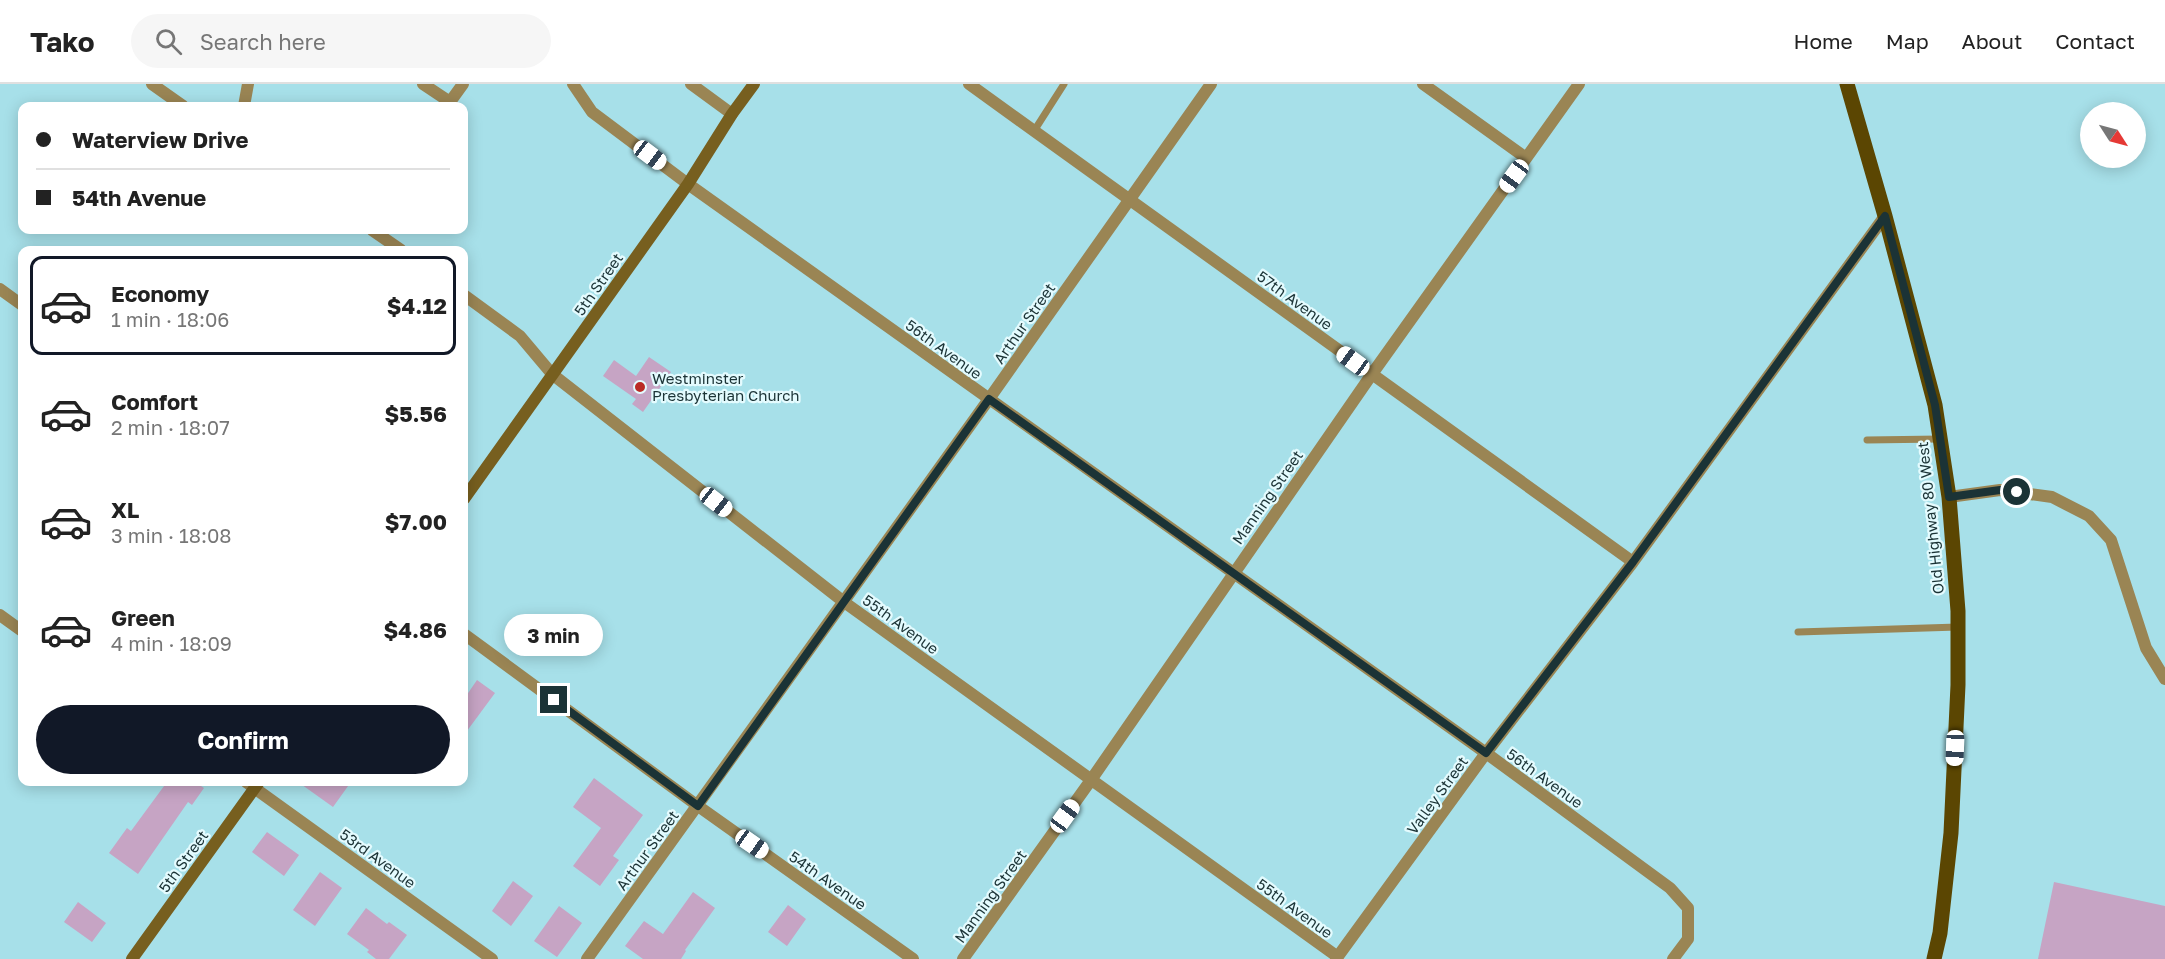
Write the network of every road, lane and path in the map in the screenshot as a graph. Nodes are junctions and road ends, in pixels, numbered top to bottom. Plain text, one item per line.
1 (152, 84) edge
2 (248, 84) edge
3 (423, 84) edge
4 (463, 84) edge
5 (573, 84) edge
6 (691, 84) edge
7 (754, 84) edge
8 (969, 84) edge
9 (1064, 84) edge
10 (1211, 84) edge
11 (1423, 84) edge
12 (1579, 84) edge
13 (1847, 84) edge
14 (177, 102) edge
15 (245, 102) edge
16 (732, 114) junction
17 (1034, 131) junction
18 (1527, 158) junction
19 (688, 183) junction
20 (1130, 200) junction
21 (1885, 216) junction
22 (378, 234) edge
23 (396, 246) edge
24 (0, 289) edge
25 (468, 298) edge
26 (18, 302) edge
27 (552, 374) junction
28 (1372, 374) junction
29 (989, 399) junction
30 (1940, 439) junction
31 (1867, 440) dead end
32 (468, 493) edge
33 (1949, 497) junction
34 (1633, 562) junction
35 (1233, 573) junction
36 (844, 602) junction
37 (0, 615) edge
38 (1958, 627) junction
39 (18, 628) edge
40 (1798, 632) dead end
41 (468, 637) edge
42 (2165, 679) edge
43 (1486, 753) junction
44 (1091, 780) junction
45 (252, 786) edge
46 (256, 786) edge
47 (698, 806) junction
48 (1337, 958) edge
49 (132, 959) edge
50 (492, 959) edge
51 (587, 959) edge
52 (913, 959) edge
53 (963, 959) edge
54 (1673, 959) edge
55 (1934, 959) edge

1 - 14 street
2 - 15 street
3 - 4 street
5 - 19 street, 56th Avenue
6 - 16 street
7 - 16 street, 5th Street
8 - 17 street, 57th Avenue
9 - 17 lane
10 - 20 street, Arthur Street
11 - 18 street
12 - 18 street, Manning Street
13 - 21 main road, Old Highway 80 West
16 - 19 street, 5th Street
17 - 20 street, 57th Avenue
18 - 28 street, Manning Street
19 - 27 street, 5th Street
19 - 29 street, 56th Avenue
20 - 28 street, 57th Avenue
20 - 29 street, Arthur Street
21 - 30 main road, Old Highway 80 West
21 - 34 street, Valley Street
22 - 23 street
24 - 26 street
25 - 27 street, 55th Avenue
27 - 32 street, 5th Street
27 - 36 street, 55th Avenue
28 - 34 street, 57th Avenue
28 - 35 street, Manning Street
29 - 35 street, 56th Avenue
29 - 36 street, Arthur Street
30 - 31 lane
30 - 33 main road, Old Highway 80 West
33 - 38 main road, Old Highway 80 West
33 - 42 street
34 - 43 street, Valley Street
35 - 43 street, 56th Avenue
35 - 44 street, Manning Street
36 - 44 street, 55th Avenue
36 - 47 street, Arthur Street
37 - 39 street
38 - 40 lane
38 - 55 main road, Old Highway 80 West
41 - 47 street, 54th Avenue
43 - 48 street, Valley Street
43 - 54 street, 56th Avenue
44 - 48 street, 55th Avenue
44 - 53 street, Manning Street
45 - 49 street, 5th Street
46 - 50 street, 53rd Avenue
47 - 51 street, Arthur Street
47 - 52 street, 54th Avenue

